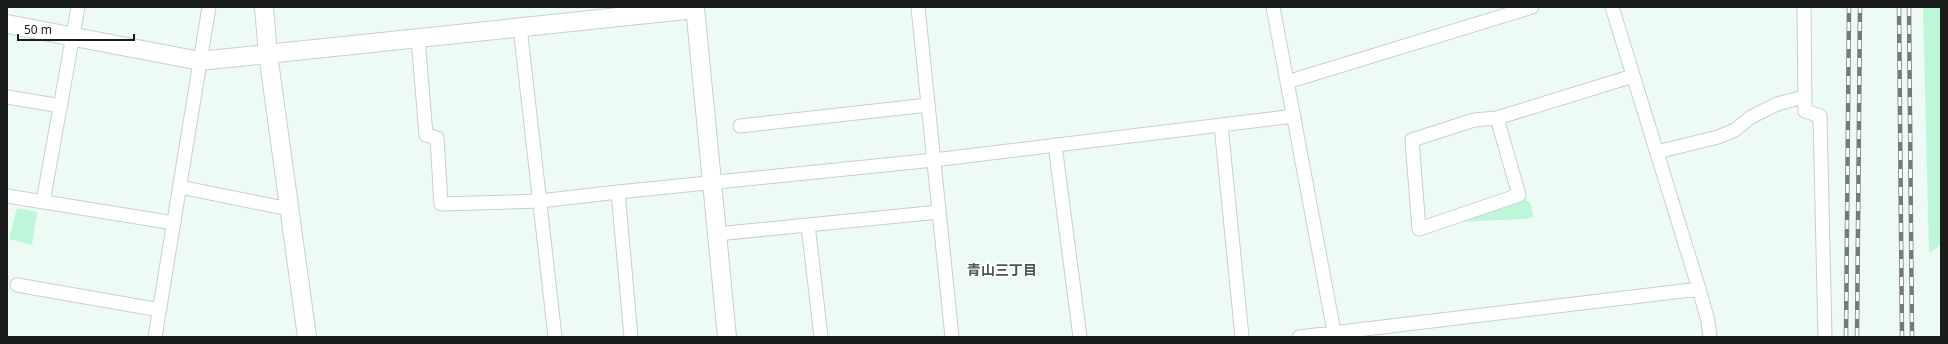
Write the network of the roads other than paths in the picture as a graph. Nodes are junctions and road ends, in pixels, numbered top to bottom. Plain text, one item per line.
1 (78, 7) edge
2 (209, 7) edge
3 (264, 7) edge
4 (918, 7) edge
5 (1273, 7) edge
6 (1532, 7) edge
7 (1612, 7) edge
8 (1804, 7) edge
9 (695, 8) edge
10 (7, 24) edge
11 (520, 27) junction
12 (73, 37) junction
13 (418, 38) junction
14 (268, 54) junction
15 (200, 61) junction
16 (1633, 76) junction
17 (1287, 82) junction
18 (7, 97) edge
19 (1804, 97) junction
20 (928, 105) junction
21 (60, 106) junction
22 (1294, 116) junction
23 (1497, 118) junction
24 (1221, 125) junction
25 (740, 126) dead end
26 (1055, 145) junction
27 (1657, 152) junction
28 (934, 160) junction
29 (712, 183) junction
30 (180, 187) junction
31 (618, 192) junction
32 (7, 196) edge
33 (540, 201) junction
34 (43, 202) junction
35 (289, 209) junction
36 (939, 212) junction
37 (174, 223) junction
38 (808, 225) junction
39 (717, 234) junction
40 (17, 285) dead end
41 (1699, 290) junction
42 (160, 310) junction
43 (1335, 335) edge
44 (155, 337) edge
45 (307, 337) edge
46 (555, 337) edge
47 (631, 337) edge
48 (727, 337) edge
49 (821, 337) edge
50 (952, 337) edge
51 (1080, 337) edge
52 (1242, 337) edge
53 (1299, 337) edge
54 (1710, 337) edge
55 (1825, 337) edge

1 - 12 street
2 - 15 street
3 - 14 street
4 - 20 street
5 - 17 street
6 - 17 street
7 - 16 street
8 - 19 street
9 - 11 street
9 - 29 street
10 - 12 street
11 - 13 street
11 - 33 street
12 - 15 street
12 - 21 street
13 - 14 street
13 - 33 street
14 - 15 street
14 - 35 street
15 - 30 street
16 - 23 street
16 - 27 street
17 - 22 street
18 - 21 street
19 - 27 street
19 - 55 street
20 - 25 street
20 - 28 street
21 - 34 street
22 - 24 street
22 - 43 street
23 - 23 street
24 - 26 street
24 - 52 street
26 - 28 street
26 - 51 street
27 - 41 street
28 - 29 street
28 - 36 street
29 - 31 street
29 - 39 street
30 - 35 street
30 - 37 street
31 - 33 street
31 - 47 street
32 - 34 street
33 - 46 street
34 - 37 street
35 - 45 street
36 - 38 street
36 - 50 street
37 - 42 street
38 - 39 street
38 - 49 street
39 - 48 street
40 - 42 street
41 - 43 street
41 - 54 street
42 - 44 street
43 - 53 street

